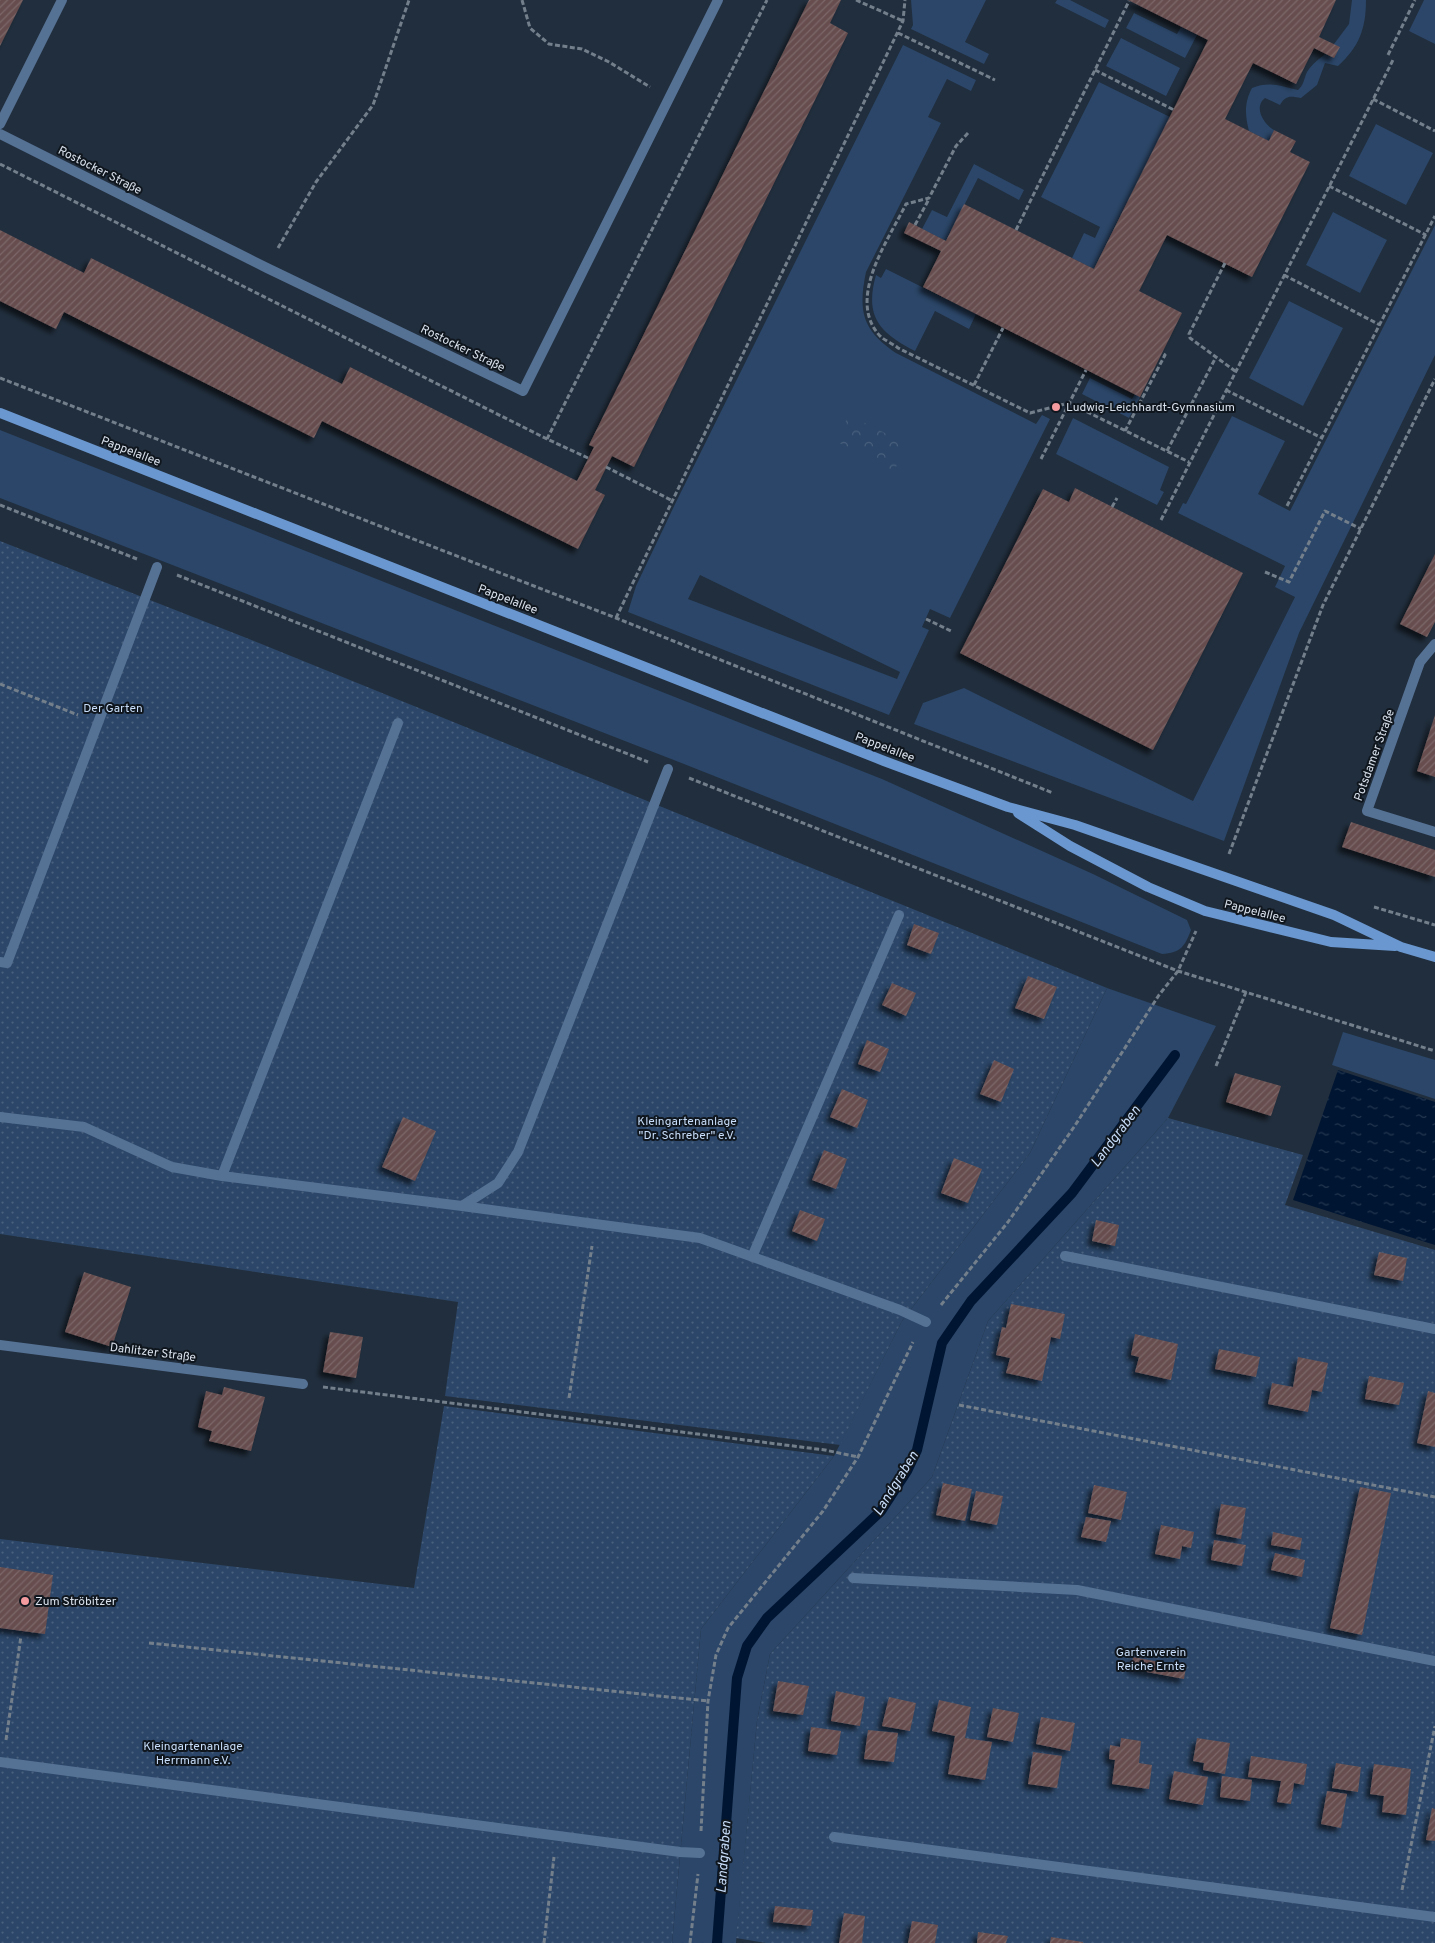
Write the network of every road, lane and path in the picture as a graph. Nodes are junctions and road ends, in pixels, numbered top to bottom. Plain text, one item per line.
1 (62, 0) edge
2 (409, 0) edge
3 (522, 0) edge
4 (718, 0) edge
5 (767, 0) edge
6 (856, 0) edge
7 (905, 0) edge
8 (1415, 0) edge
9 (1129, 1) edge
10 (904, 21) junction
11 (898, 33) junction
12 (1388, 55) dead end
13 (1394, 58) dead end
14 (1095, 70) junction
15 (995, 80) dead end
16 (1373, 99) junction
17 (669, 100) junction
18 (1174, 110) dead end
19 (0, 124) edge
20 (1435, 131) edge
21 (968, 133) dead end
22 (0, 134) edge
23 (0, 164) edge
24 (1329, 186) junction
25 (929, 198) junction
26 (1435, 216) edge
27 (915, 226) dead end
28 (1016, 230) dead end
29 (1426, 235) junction
30 (1225, 263) dead end
31 (267, 268) junction
32 (1284, 275) junction
33 (1380, 325) junction
34 (1004, 328) dead end
35 (1162, 353) dead end
36 (1216, 357) junction
37 (1086, 370) dead end
38 (1236, 371) junction
39 (0, 378) edge
40 (1435, 379) edge
41 (974, 385) junction
42 (1226, 390) junction
43 (1069, 403) junction
44 (0, 413) edge
45 (1125, 431) junction
46 (547, 438) junction
47 (1322, 438) junction
48 (1166, 451) junction
49 (588, 458) dead end
50 (1041, 459) dead end
51 (1190, 462) junction
52 (606, 467) dead end
53 (1117, 498) dead end
54 (671, 500) junction
55 (0, 505) edge
56 (1287, 506) dead end
57 (1112, 507) dead end
58 (1161, 520) dead end
59 (1361, 529) junction
60 (157, 567) junction
61 (1265, 572) dead end
62 (616, 618) junction
63 (926, 619) dead end
64 (953, 632) dead end
65 (1435, 644) edge
66 (0, 684) edge
67 (98, 723) junction
68 (398, 723) dead end
69 (668, 769) junction
70 (1061, 796) dead end
71 (1008, 807) junction
72 (1435, 832) edge
73 (1227, 861) dead end
74 (899, 915) dead end
75 (1401, 947) junction
76 (1435, 957) edge
77 (0, 962) edge
78 (1178, 971) junction
79 (1246, 992) junction
80 (1435, 1051) edge
81 (1216, 1066) dead end
82 (0, 1117) edge
83 (222, 1176) junction
84 (462, 1206) junction
85 (595, 1224) junction
86 (1065, 1256) dead end
87 (752, 1257) junction
88 (926, 1322) junction
89 (1435, 1329) edge
90 (0, 1345) edge
91 (303, 1384) joint
92 (569, 1398) dead end
93 (959, 1405) dead end
94 (858, 1457) junction
95 (1435, 1497) edge
96 (853, 1578) dead end
97 (21, 1636) dead end
98 (149, 1643) dead end
99 (1435, 1661) edge
100 (708, 1701) junction
101 (1435, 1726) edge
102 (1, 1762) edge
103 (557, 1836) junction
104 (834, 1837) dead end
105 (700, 1853) junction
106 (1398, 1912) junction
107 (1435, 1917) edge
108 (544, 1943) edge
109 (690, 1943) edge

1 - 19 street
2 - 31 path
3 - 17 path
4 - 17 street, Rostocker Straße
5 - 46 path
6 - 10 path
7 - 10 path
8 - 12 path
9 - 14 path
10 - 11 path
11 - 15 path
11 - 54 path
13 - 16 path
14 - 18 path
14 - 28 path
16 - 20 path
16 - 24 path
17 - 31 street, Rostocker Straße
21 - 25 path
22 - 31 street, Rostocker Straße
23 - 46 path
24 - 29 path
24 - 32 path
25 - 27 path
25 - 41 path
26 - 29 path
29 - 33 path
30 - 36 path
32 - 33 path
32 - 38 path
33 - 47 path
34 - 41 path
35 - 45 path
36 - 38 path
36 - 48 path
37 - 43 path
38 - 42 path
39 - 62 path
40 - 59 path
41 - 43 path
42 - 47 path
42 - 51 path
43 - 45 path
43 - 50 path
44 - 71 main road, Pappelallee
45 - 48 path
46 - 49 path
47 - 56 path
48 - 51 path
51 - 58 path
52 - 54 path
53 - 57 path
54 - 62 path
55 - 60 path
59 - 61 path
59 - 73 path
60 - 67 street
60 - 69 path
62 - 70 path
63 - 64 path
65 - 72 street, Potsdamer Straße
66 - 67 path
67 - 77 street
68 - 83 street
69 - 78 path
69 - 84 street
71 - 75 main road, Pappelallee
71 - 75 main road, Pappelallee
74 - 87 street
75 - 76 main road, Pappelallee
78 - 79 path
78 - 88 path
79 - 80 path
79 - 81 path
82 - 83 street
83 - 84 street
84 - 85 street
85 - 87 street
85 - 92 path
86 - 89 street
87 - 88 street
88 - 94 path
90 - 91 street, Dahlitzer Straße
91 - 94 path
93 - 95 path
94 - 100 path
96 - 99 street
97 - 102 path
98 - 100 path
100 - 105 path
101 - 106 path
102 - 103 street
103 - 105 street
103 - 108 path
104 - 106 street
105 - 109 path
106 - 107 street

